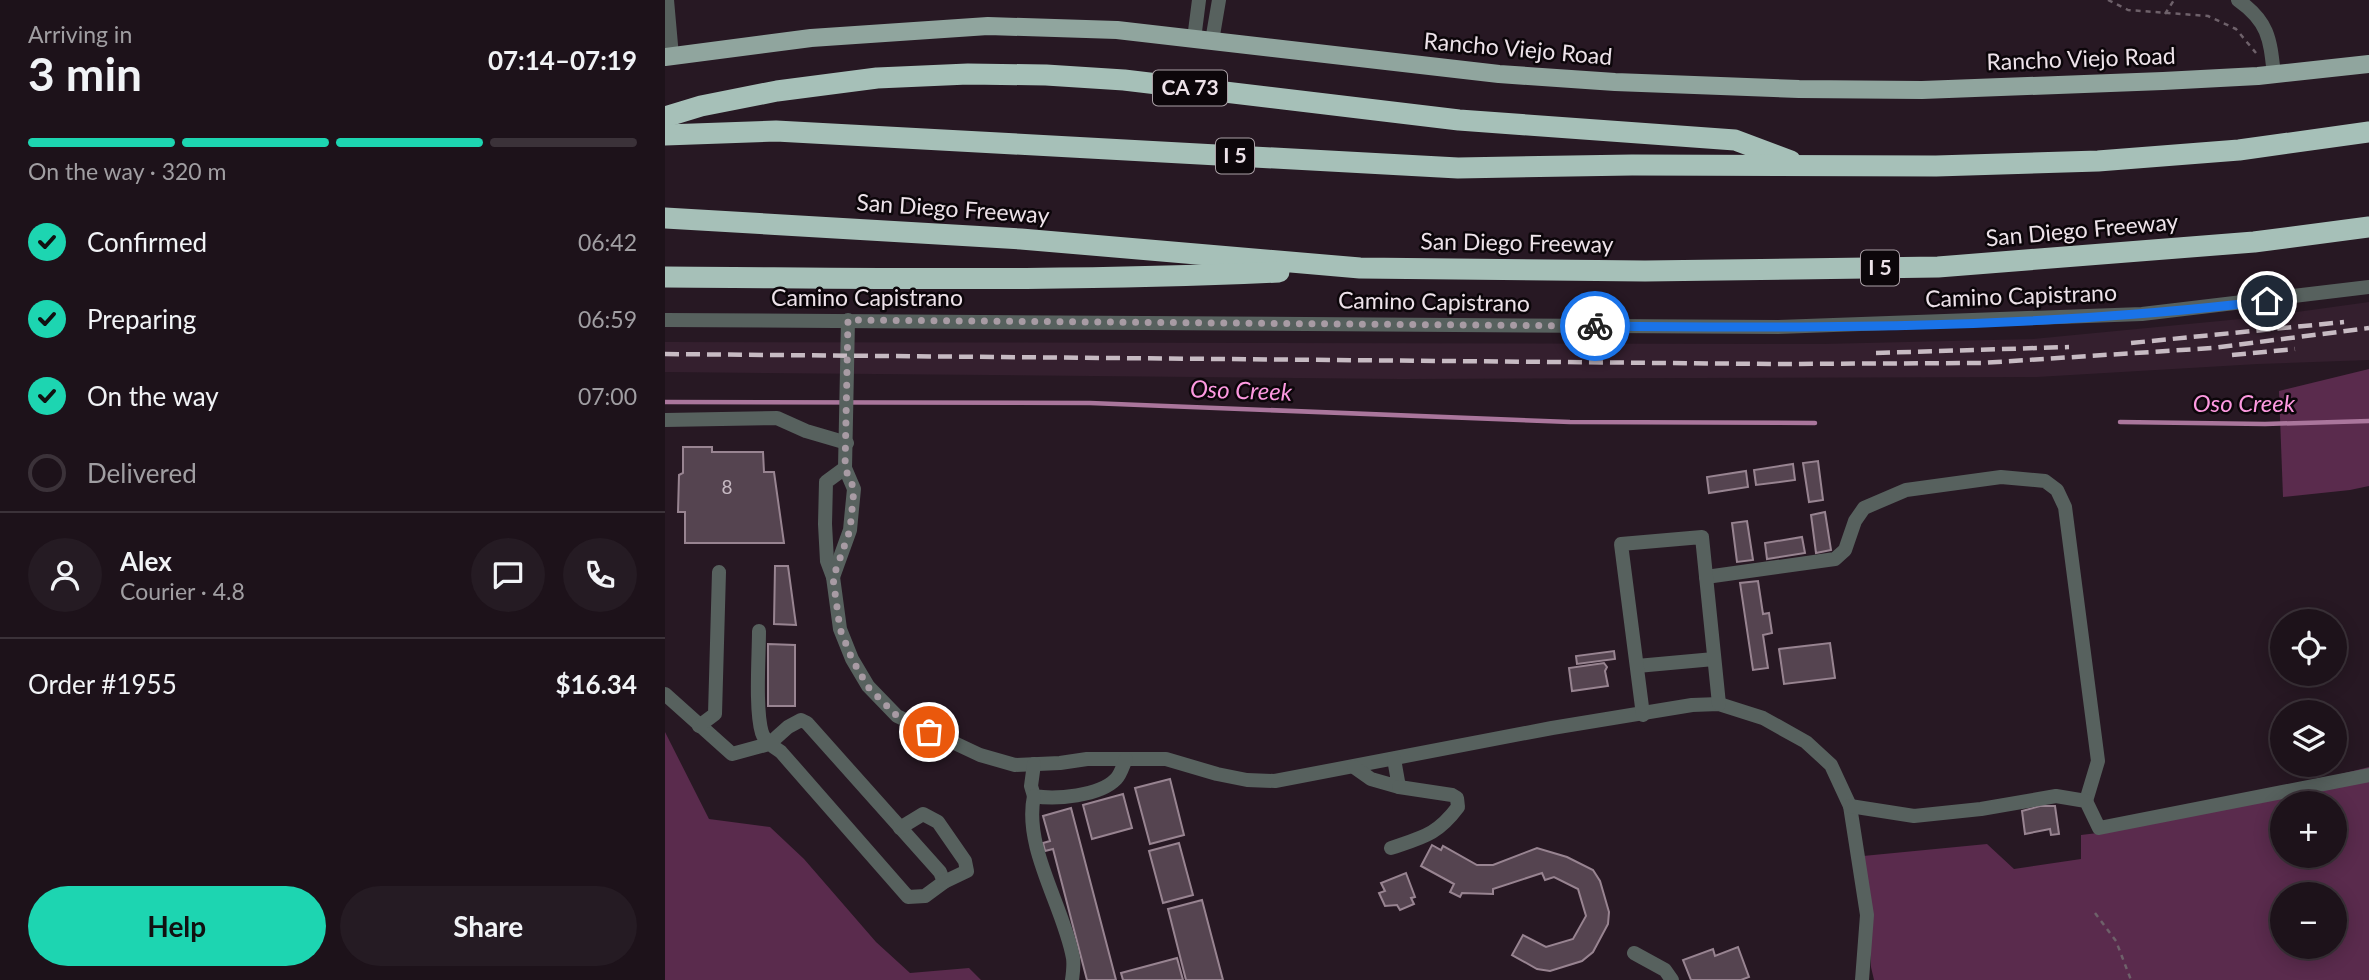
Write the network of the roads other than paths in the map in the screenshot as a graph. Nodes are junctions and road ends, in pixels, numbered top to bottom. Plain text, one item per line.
1 (667, 0) edge
2 (1199, 0) edge
3 (1219, 0) edge
4 (2238, 0) edge
5 (668, 26) edge
6 (1203, 40) junction
7 (669, 56) edge
8 (2369, 64) edge
9 (2274, 75) junction
10 (665, 117) edge
11 (2369, 132) edge
12 (665, 135) edge
13 (1806, 167) junction
14 (665, 218) edge
15 (2369, 227) edge
16 (1360, 268) junction
17 (665, 277) edge
18 (2369, 287) edge
19 (665, 320) edge
20 (848, 320) junction
21 (665, 420) edge
22 (847, 436) junction
23 (845, 468) junction
24 (825, 506) junction
25 (852, 509) junction
26 (719, 572) dead end
27 (1706, 577) junction
28 (833, 578) junction
29 (759, 631) dead end
30 (1714, 659) junction
31 (1637, 666) junction
32 (665, 694) edge
33 (1719, 704) junction
34 (1643, 715) junction
35 (699, 726) junction
36 (769, 744) junction
37 (1126, 759) junction
38 (1394, 759) junction
39 (1034, 764) junction
40 (1354, 767) junction
41 (2369, 775) edge
42 (1399, 787) junction
43 (1034, 796) junction
44 (2086, 801) junction
45 (1850, 806) junction
46 (900, 828) junction
47 (1391, 848) dead end
48 (944, 882) junction
49 (1634, 953) dead end
50 (1072, 980) edge
51 (1672, 980) edge
52 (1862, 980) edge

1 - 5 street
2 - 6 street
3 - 6 street
4 - 9 street
5 - 7 street
6 - 7 main road, Rancho Viejo Road
6 - 9 main road, Rancho Viejo Road
8 - 9 main road, Rancho Viejo Road
10 - 13 highway, CA 73
11 - 13 highway, I 5
12 - 13 highway, I 5
14 - 16 highway, San Diego Freeway / I 5
15 - 16 highway, San Diego Freeway / I 5
16 - 17 highway
18 - 20 street, Camino Capistrano
19 - 20 street, Camino Capistrano
20 - 22 street
21 - 22 street
22 - 23 street
23 - 24 street
23 - 25 street
24 - 25 street
24 - 28 street
25 - 28 street
26 - 35 street
27 - 30 street
27 - 31 street
27 - 44 street
28 - 39 street
29 - 36 street
30 - 31 street
30 - 33 street
31 - 34 street
32 - 35 street
33 - 34 street
33 - 45 street
34 - 38 street
35 - 36 street
36 - 46 street
36 - 48 street
37 - 39 street
37 - 40 street
37 - 43 street
38 - 40 street
38 - 42 street
39 - 43 street
40 - 42 street
41 - 44 street
42 - 47 street
43 - 50 street
44 - 45 street
45 - 52 street
46 - 48 street
46 - 48 street
49 - 51 street

